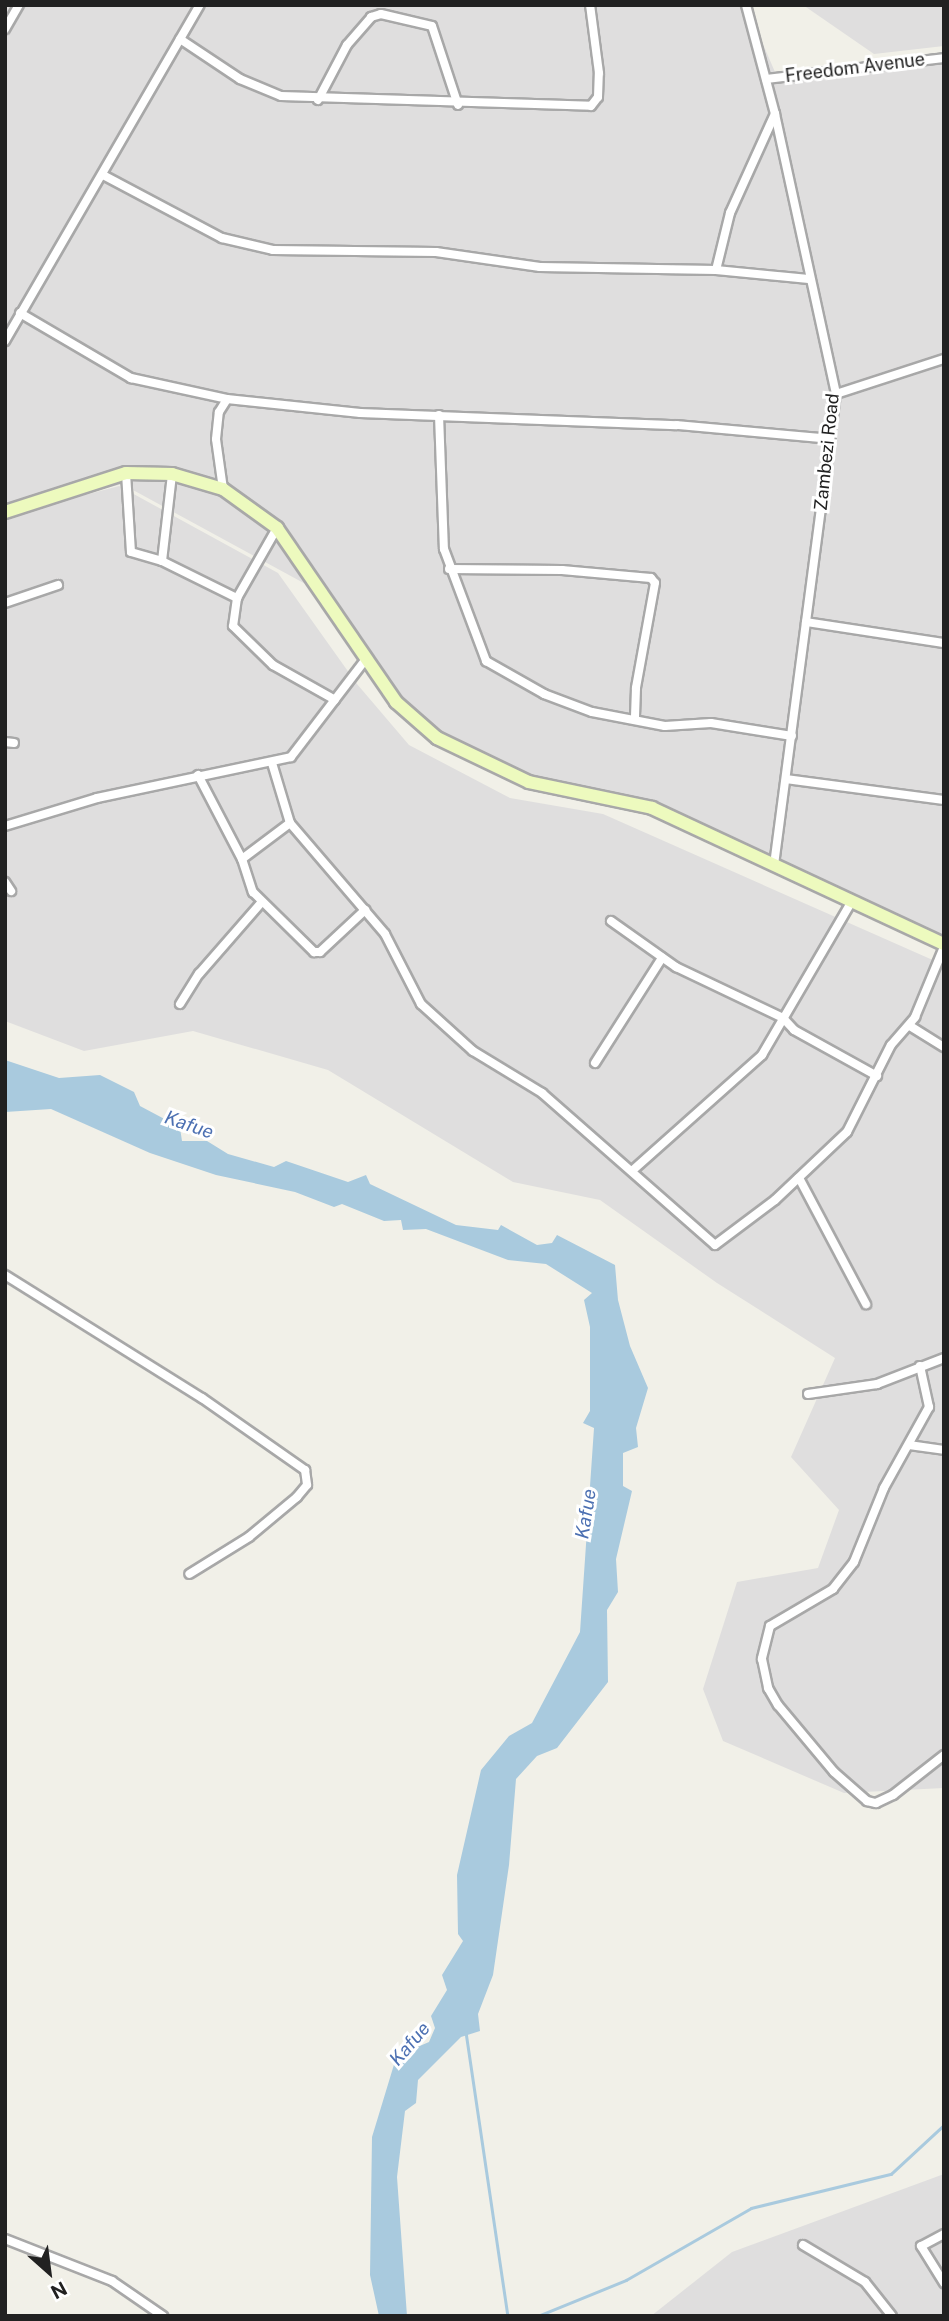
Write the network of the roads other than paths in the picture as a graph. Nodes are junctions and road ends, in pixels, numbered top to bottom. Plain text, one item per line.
1 (19, 5) edge
2 (200, 5) edge
3 (590, 5) edge
4 (746, 5) edge
5 (5, 29) edge
6 (180, 38) junction
7 (944, 58) edge
8 (766, 79) junction
9 (318, 100) junction
10 (458, 105) junction
11 (775, 114) junction
12 (103, 175) junction
13 (716, 270) junction
14 (809, 279) junction
15 (20, 313) junction
16 (5, 341) edge
17 (944, 359) edge
18 (836, 394) junction
19 (227, 399) junction
20 (439, 415) junction
21 (831, 439) junction
22 (126, 473) junction
23 (172, 474) junction
24 (223, 489) junction
25 (5, 512) edge
26 (277, 528) junction
27 (162, 561) junction
28 (449, 569) junction
29 (58, 585) dead end
30 (237, 598) junction
31 (5, 603) edge
32 (806, 622) junction
33 (944, 643) edge
34 (366, 659) junction
35 (335, 700) junction
36 (635, 720) junction
37 (792, 736) junction
38 (272, 763) junction
39 (198, 775) junction
40 (786, 779) junction
41 (944, 800) edge
42 (290, 823) junction
43 (5, 825) edge
44 (242, 859) junction
45 (774, 864) junction
46 (5, 882) edge
47 (11, 891) dead end
48 (852, 901) junction
49 (261, 903) junction
50 (365, 910) junction
51 (611, 921) dead end
52 (944, 946) edge
53 (662, 958) junction
54 (180, 1004) dead end
55 (783, 1018) junction
56 (910, 1026) junction
57 (944, 1047) edge
58 (595, 1063) dead end
59 (877, 1076) junction
60 (633, 1170) junction
61 (799, 1178) junction
62 (5, 1275) edge
63 (866, 1304) dead end
64 (944, 1358) edge
65 (920, 1366) junction
66 (808, 1394) dead end
67 (909, 1446) junction
68 (944, 1450) edge
69 (189, 1574) dead end
70 (944, 1755) edge
71 (944, 2234) edge
72 (5, 2239) edge
73 (803, 2245) dead end
74 (944, 2283) edge
75 (163, 2316) edge
76 (892, 2316) edge

1 - 5 street
2 - 6 street
3 - 10 street
4 - 8 street, Zambezi Road
6 - 9 street
6 - 12 street
7 - 8 street, Freedom Avenue
8 - 11 street, Zambezi Road
9 - 10 street
9 - 10 street
11 - 13 street
11 - 14 street, Zambezi Road
12 - 13 street
12 - 15 street
13 - 14 street
14 - 18 street, Zambezi Road
15 - 16 street
15 - 19 street
17 - 18 street
18 - 21 street, Zambezi Road
19 - 20 street
19 - 24 street
20 - 21 street
20 - 28 street
21 - 32 street, Zambezi Road
22 - 23 street
22 - 25 street
22 - 27 street
23 - 24 street
23 - 27 street
24 - 26 street
26 - 30 street
26 - 34 street
27 - 30 street
28 - 36 street
28 - 36 street
29 - 31 street
30 - 35 street
32 - 33 street
32 - 37 street, Zambezi Road
34 - 35 street
34 - 45 street
35 - 38 street
36 - 37 street
37 - 40 street, Zambezi Road
38 - 39 street
38 - 42 street
39 - 43 street
39 - 44 street
40 - 41 street
40 - 45 street, Zambezi Road
42 - 44 street
42 - 50 street
44 - 49 street
45 - 48 street
46 - 47 street
48 - 52 street
48 - 55 street
49 - 50 street
49 - 54 street
50 - 60 street
51 - 53 street
52 - 56 street
53 - 55 street
53 - 58 street
55 - 59 street
55 - 60 street
56 - 57 street
56 - 59 street
59 - 61 street
60 - 61 street
61 - 63 street
62 - 69 street
64 - 65 street
65 - 66 street
65 - 67 street
67 - 68 street
67 - 70 street
71 - 74 street
72 - 75 street
73 - 76 street

